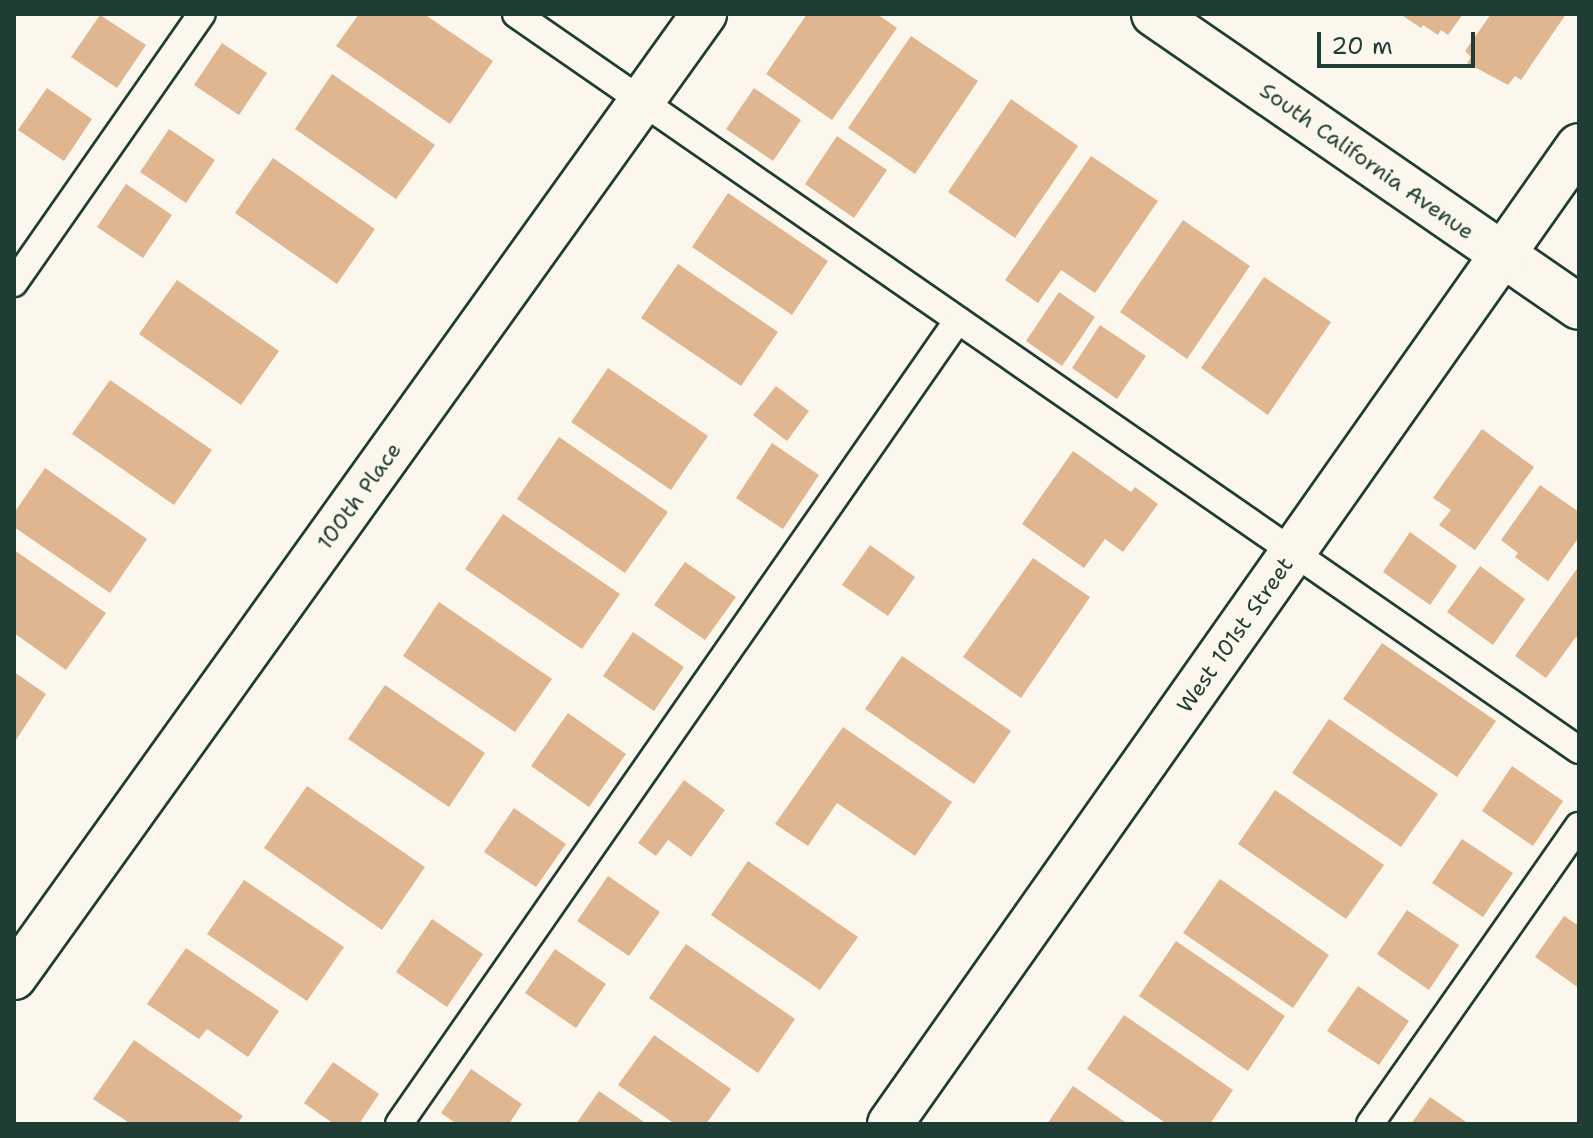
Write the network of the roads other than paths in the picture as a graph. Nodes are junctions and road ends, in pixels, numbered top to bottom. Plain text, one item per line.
1 (202, 14) edge
2 (516, 14) edge
3 (704, 14) edge
4 (1154, 14) edge
5 (642, 102) junction
6 (1579, 146) edge
7 (1502, 254) junction
8 (14, 283) edge
9 (1579, 307) edge
10 (958, 320) junction
11 (1293, 552) junction
12 (1579, 750) edge
13 (1579, 826) edge
14 (14, 977) edge
15 (399, 1124) edge
16 (890, 1124) edge
17 (1370, 1124) edge

1 - 8 lane
2 - 5 lane
3 - 5 street, 100th Place
4 - 7 street, South California Avenue
5 - 10 lane
5 - 14 street, 100th Place
6 - 7 street, West 101st Street
7 - 9 street, South California Avenue
7 - 11 street, West 101st Street
10 - 11 lane
10 - 15 lane
11 - 12 lane
11 - 16 street, West 101st Street
13 - 17 lane

